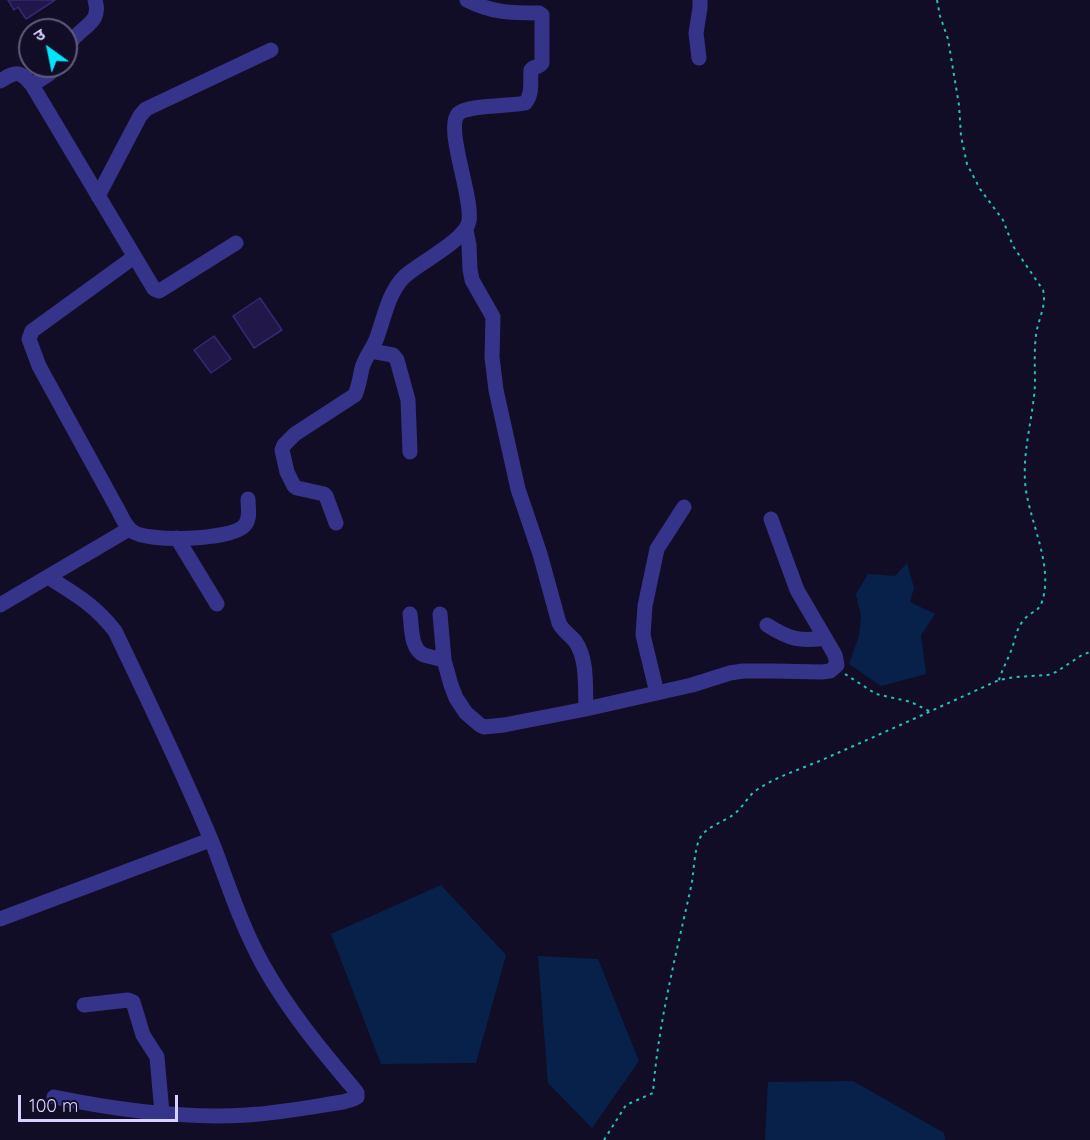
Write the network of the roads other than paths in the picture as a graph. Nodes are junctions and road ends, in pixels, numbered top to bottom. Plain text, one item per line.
1 (95, 0) edge
2 (467, 0) edge
3 (700, 0) edge
4 (503, 6) edge
5 (78, 34) edge
6 (271, 50) dead end
7 (699, 58) dead end
8 (43, 78) edge
9 (0, 81) edge
10 (32, 85) junction
11 (98, 196) junction
12 (466, 230) junction
13 (236, 243) dead end
14 (134, 256) junction
15 (371, 351) junction
16 (410, 452) dead end
17 (248, 500) dead end
18 (684, 507) dead end
19 (771, 519) dead end
20 (336, 523) dead end
21 (129, 529) junction
22 (177, 538) junction
23 (48, 577) junction
24 (217, 604) dead end
25 (0, 605) edge
26 (410, 614) dead end
27 (440, 614) dead end
28 (767, 625) dead end
29 (825, 638) junction
30 (444, 660) junction
31 (657, 693) junction
32 (586, 708) junction
33 (210, 840) junction
34 (0, 919) edge
35 (84, 1005) dead end
36 (54, 1096) dead end
37 (162, 1113) junction

1 - 5 street
2 - 4 street
3 - 7 street
4 - 12 street
6 - 11 street
8 - 10 street
9 - 10 street
10 - 11 street
11 - 14 street
12 - 15 street
12 - 32 street
13 - 14 street
14 - 21 street
15 - 16 street
15 - 20 street
17 - 22 street
18 - 31 street
19 - 29 street
21 - 22 street
21 - 23 street
22 - 24 street
23 - 25 street
23 - 33 street
26 - 30 street
27 - 30 street
28 - 29 street
29 - 31 street
30 - 32 street
31 - 32 street
33 - 34 street
33 - 37 street
35 - 37 street
36 - 37 street

